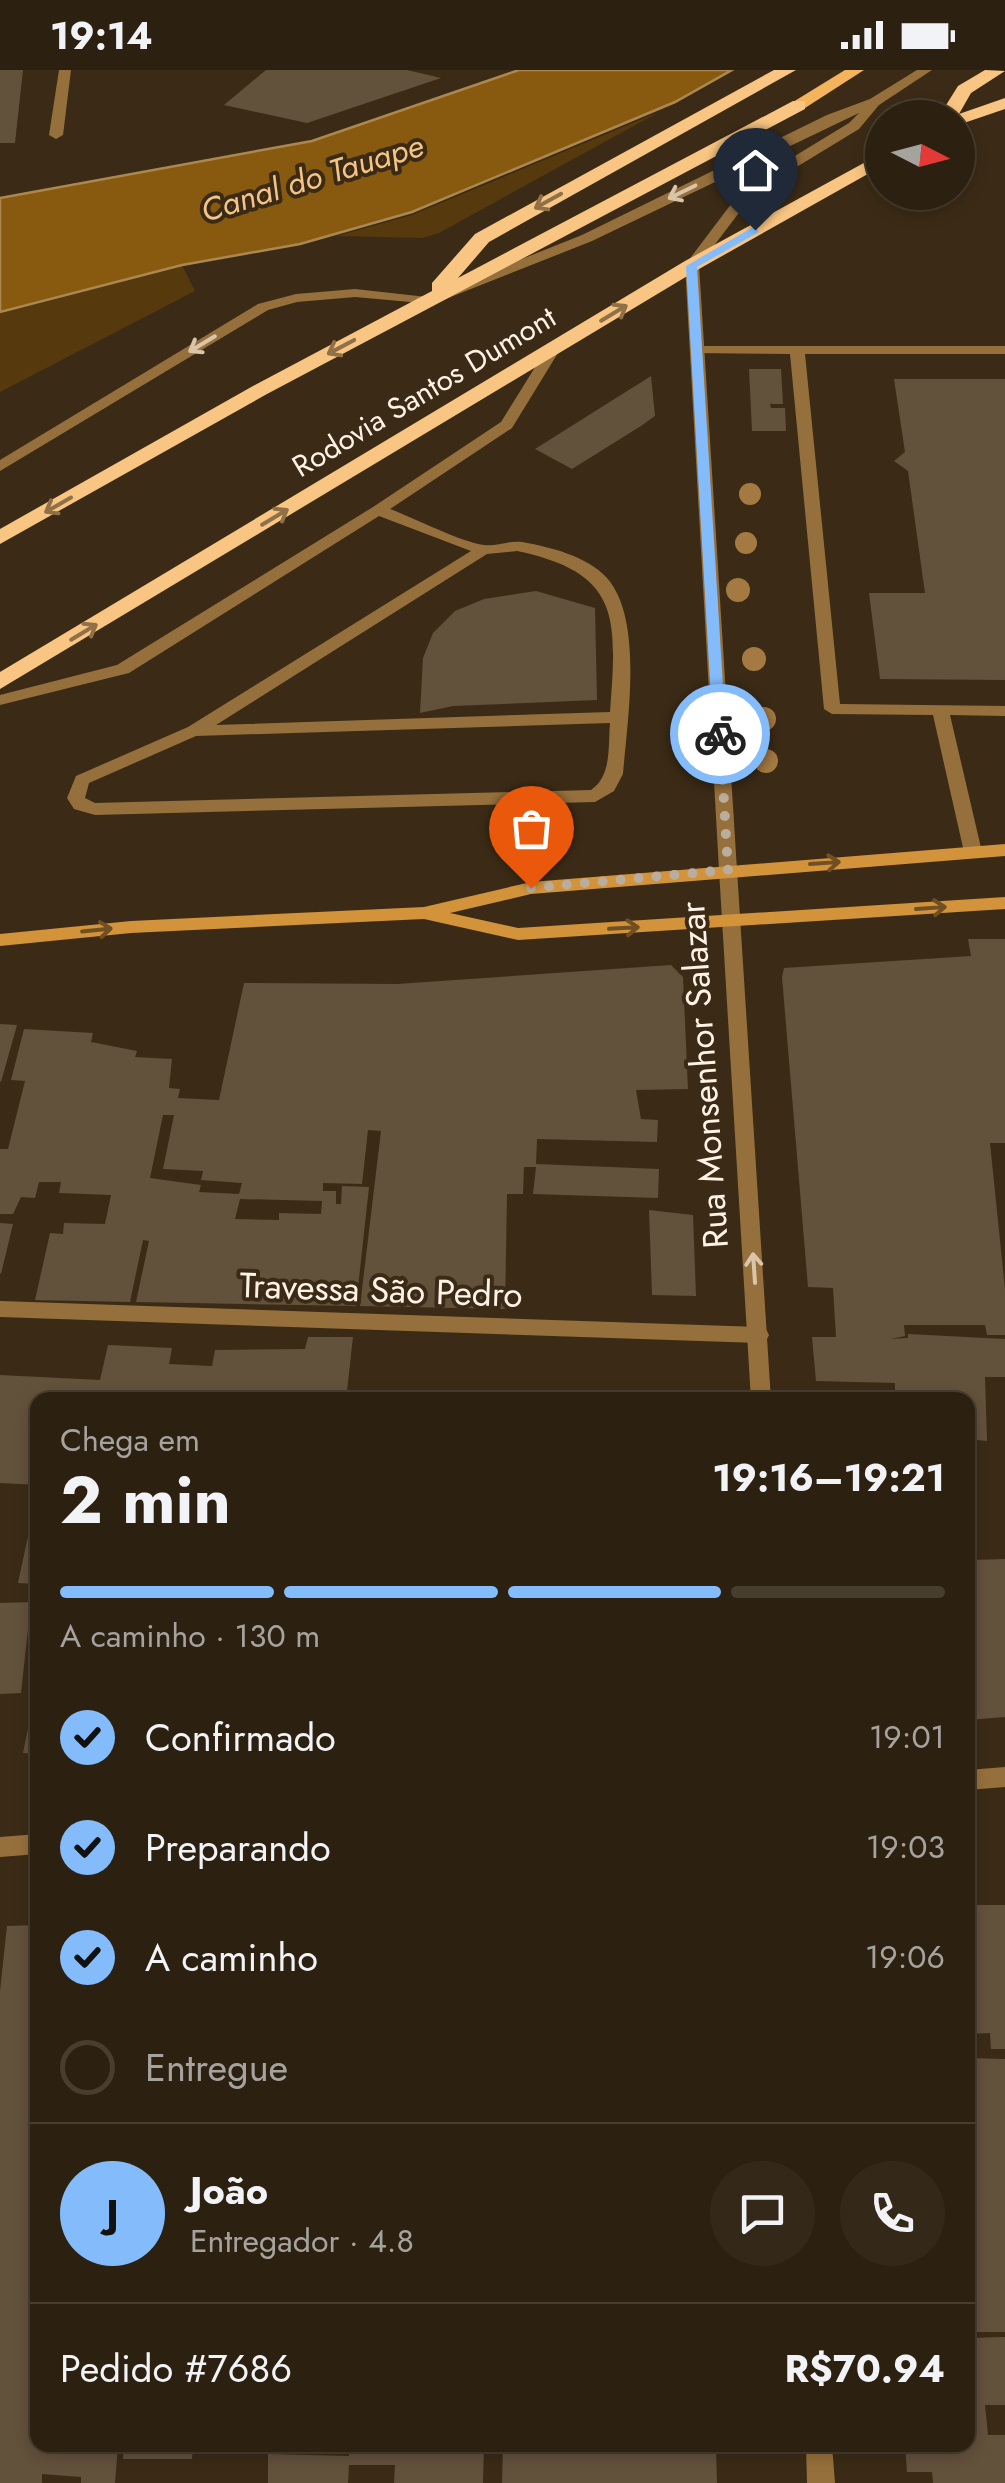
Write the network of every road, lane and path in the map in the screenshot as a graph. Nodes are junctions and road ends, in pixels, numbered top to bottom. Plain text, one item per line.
1 (64, 70) edge
2 (786, 70) edge
3 (856, 70) edge
4 (926, 70) edge
5 (997, 70) edge
6 (878, 100) edge
7 (958, 100) edge
8 (1005, 103) edge
9 (799, 104) joint
10 (865, 106) edge
11 (865, 113) edge
12 (975, 114) edge
13 (56, 135) dead end
14 (865, 168) edge
15 (692, 266) junction
16 (428, 301) junction
17 (554, 348) junction
18 (695, 350) junction
19 (1005, 350) edge
20 (796, 351) junction
21 (0, 466) edge
22 (378, 510) junction
23 (0, 538) edge
24 (483, 550) junction
25 (0, 682) edge
26 (0, 700) edge
27 (940, 710) junction
28 (1005, 711) edge
29 (618, 717) junction
30 (194, 731) junction
31 (1005, 850) edge
32 (973, 852) junction
33 (728, 870) junction
34 (1005, 903) edge
35 (424, 914) junction
36 (729, 922) junction
37 (0, 940) edge
38 (0, 1309) edge
39 (759, 1335) junction
40 (762, 1392) edge
41 (1005, 1776) edge
42 (975, 1779) edge
43 (30, 1845) edge
44 (0, 1847) edge
45 (820, 2452) edge
46 (822, 2483) edge

1 - 13 street
2 -> 16 highway
3 - 9 main road
4 - 6 street
5 - 7 highway
8 - 12 highway
9 - 16 highway
10 -> 16 street
11 - 15 street
14 - 15 highway, Rodovia Santos Dumont
17 -> 15 highway, Rodovia Santos Dumont
15 - 18 street, Rua Monsenhor Salazar
16 -> 21 street
16 -> 23 highway
17 - 22 street
25 -> 17 highway, Rodovia Santos Dumont
18 - 20 street
18 - 33 street, Rua Monsenhor Salazar
19 - 20 street
20 - 27 street
22 - 24 street
22 - 26 street
24 - 29 street
24 - 30 street
27 - 28 street
27 - 32 street
29 - 30 street
29 - 30 street
31 - 32 main road
33 -> 32 main road
33 - 35 main road
33 - 36 street, Rua Monsenhor Salazar
36 -> 34 main road
35 -> 36 main road
37 -> 35 main road
39 -> 36 street, Rua Monsenhor Salazar
38 - 39 street, Travessa São Pedro
39 - 40 street, Rua Monsenhor Salazar
41 - 42 street
43 - 44 street
45 - 46 street

